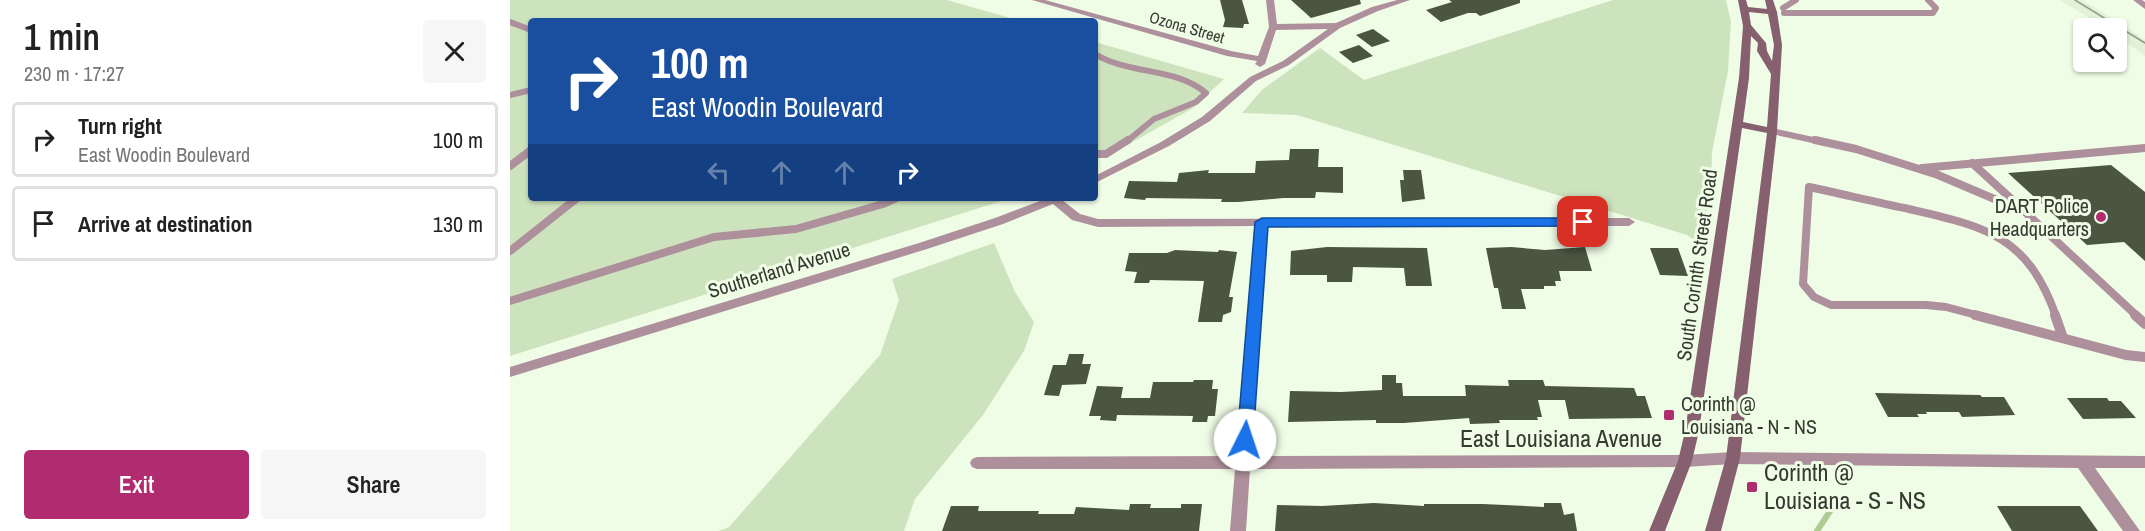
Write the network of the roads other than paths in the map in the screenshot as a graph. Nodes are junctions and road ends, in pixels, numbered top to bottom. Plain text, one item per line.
1 (1036, 0) edge
2 (1270, 0) edge
3 (1407, 0) edge
4 (1769, 0) edge
5 (1796, 0) edge
6 (1928, 0) edge
7 (2137, 0) edge
8 (1743, 4) edge
9 (2145, 6) edge
10 (1773, 12) junction
11 (510, 22) edge
12 (1338, 26) junction
13 (1747, 26) junction
14 (528, 29) edge
15 (1272, 31) junction
16 (1327, 35) junction
17 (1098, 56) edge
18 (1262, 59) junction
19 (1775, 73) junction
20 (1253, 79) junction
21 (528, 91) edge
22 (510, 95) edge
23 (1738, 124) junction
24 (1772, 131) junction
25 (2145, 148) edge
26 (528, 152) edge
27 (1098, 154) edge
28 (1972, 163) junction
29 (510, 166) edge
30 (1918, 169) junction
31 (1098, 178) edge
32 (573, 201) edge
33 (890, 201) edge
34 (1051, 201) edge
35 (1058, 201) edge
36 (2025, 212) junction
37 (1262, 222) junction
38 (1629, 222) dead end
39 (510, 251) edge
40 (510, 301) edge
41 (2145, 324) edge
42 (2062, 338) junction
43 (2145, 357) edge
44 (510, 372) edge
45 (1733, 458) junction
46 (1685, 461) junction
47 (2082, 461) junction
48 (1243, 462) junction
49 (2145, 462) edge
50 (977, 463) dead end
51 (1238, 531) edge
52 (1657, 531) edge
53 (1713, 531) edge
54 (2132, 531) edge

1 - 18 street, Ozona Street
2 - 15 street
3 - 12 street
4 - 10 main road
5 - 6 lane
7 - 9 street
8 - 10 main road
8 - 13 main road, South Corinth Street Road
10 - 19 main road
11 - 14 lane
12 - 15 street
12 - 16 street
13 - 19 main road
13 - 23 main road, South Corinth Street Road
15 - 16 street
15 - 18 street
16 - 20 street
17 - 27 lane
18 - 20 street
19 - 24 main road
20 - 31 street
21 - 22 lane
23 - 24 main road
23 - 46 main road, South Corinth Street Road
24 - 30 lane
24 - 45 main road
25 - 28 lane
26 - 29 lane
28 - 30 lane
28 - 36 lane
30 - 36 lane
32 - 39 lane
33 - 40 lane
34 - 44 street, Southerland Avenue
35 - 37 street
36 - 41 lane
37 - 38 street
37 - 48 street
42 - 42 lane
42 - 43 lane
45 - 46 street, East Louisiana Avenue
45 - 47 street, East Louisiana Avenue
45 - 53 main road
46 - 48 street, East Louisiana Avenue
46 - 52 main road, South Corinth Street Road
47 - 49 street, East Louisiana Avenue
47 - 54 street
48 - 50 street, East Louisiana Avenue
48 - 51 street

